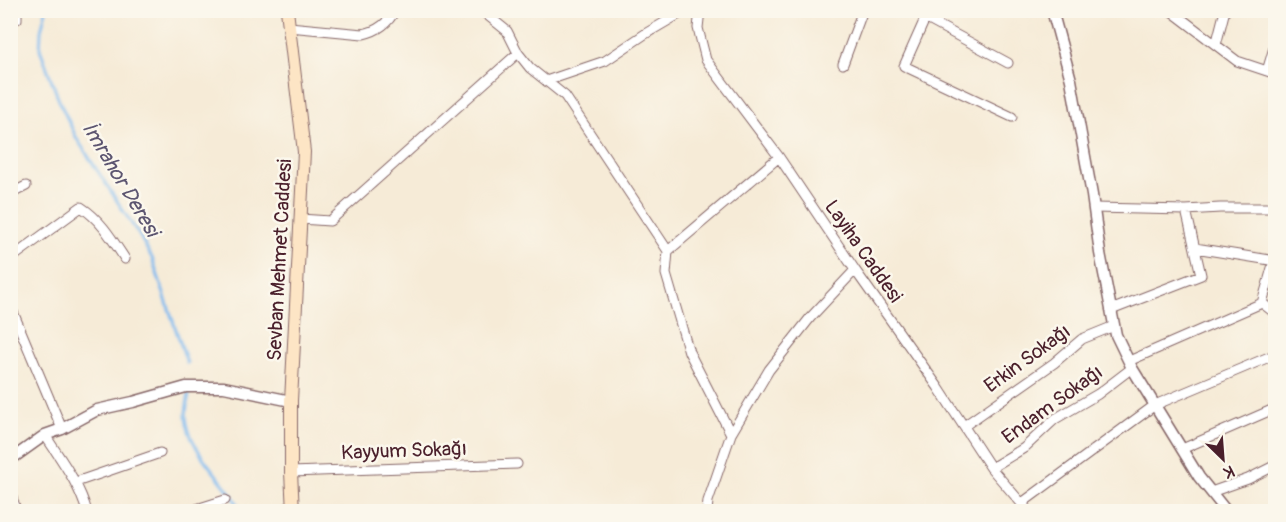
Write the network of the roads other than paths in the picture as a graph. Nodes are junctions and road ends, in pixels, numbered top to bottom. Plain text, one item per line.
1 (17, 10) edge
2 (287, 10) edge
3 (395, 10) edge
4 (481, 10) edge
5 (686, 10) edge
6 (700, 10) edge
7 (863, 10) edge
8 (1052, 10) edge
9 (1170, 10) edge
10 (1225, 10) edge
11 (927, 14) edge
12 (10, 21) edge
13 (289, 27) junction
14 (1275, 41) edge
15 (1216, 45) junction
16 (518, 53) junction
17 (1008, 63) dead end
18 (843, 64) dead end
19 (1271, 73) edge
20 (546, 81) junction
21 (1012, 117) dead end
22 (779, 158) junction
23 (26, 186) dead end
24 (10, 194) edge
25 (1094, 208) junction
26 (1275, 208) edge
27 (1185, 210) junction
28 (300, 219) junction
29 (1195, 248) junction
30 (668, 251) junction
31 (10, 259) edge
32 (125, 259) dead end
33 (1275, 261) edge
34 (855, 270) junction
35 (1262, 303) junction
36 (10, 304) edge
37 (1111, 310) junction
38 (1275, 314) edge
39 (1114, 326) junction
40 (20, 327) junction
41 (10, 333) edge
42 (1275, 354) edge
43 (1131, 364) junction
44 (291, 400) junction
45 (1155, 405) junction
46 (1275, 408) edge
47 (964, 426) junction
48 (62, 429) junction
49 (731, 434) junction
50 (45, 435) junction
51 (1182, 449) junction
52 (160, 453) dead end
53 (10, 460) edge
54 (517, 464) dead end
55 (1275, 465) edge
56 (991, 468) junction
57 (291, 471) junction
58 (76, 482) junction
59 (10, 492) edge
60 (1211, 492) junction
61 (225, 501) dead end
62 (1022, 503) junction
63 (17, 512) edge
64 (87, 512) edge
65 (187, 512) edge
66 (293, 512) edge
67 (707, 512) edge
68 (1029, 512) edge
69 (1227, 512) edge

1 - 12 street
2 - 13 main road, Sevban Mehmet Caddesi
3 - 13 street
4 - 16 street
5 - 20 street
6 - 22 street, Layiha Caddesi
7 - 18 street
8 - 25 street
9 - 15 street
10 - 15 street
11 - 17 street
11 - 21 street
13 - 28 main road, Sevban Mehmet Caddesi
14 - 19 street
15 - 19 street
16 - 20 street
16 - 28 street
20 - 30 street
22 - 30 street
22 - 34 street, Layiha Caddesi
23 - 24 street
25 - 27 street
25 - 37 street
26 - 27 street
27 - 29 street
28 - 44 main road, Sevban Mehmet Caddesi
29 - 33 street
29 - 37 street
30 - 49 street
31 - 32 street
33 - 35 street
34 - 47 street, Layiha Caddesi
34 - 49 street
35 - 38 street
35 - 43 street, Endam Sokağı
36 - 40 street
37 - 39 street
39 - 43 street
39 - 47 street, Erkin Sokağı
40 - 41 street
40 - 48 street
42 - 45 street
43 - 45 street
43 - 56 street, Endam Sokağı
44 - 48 street
44 - 57 main road, Sevban Mehmet Caddesi
45 - 51 street
45 - 62 street
46 - 51 street
47 - 56 street, Layiha Caddesi
48 - 50 street
49 - 67 street
50 - 53 street
50 - 58 street
51 - 60 street
52 - 58 street
54 - 57 street, Kayyum Sokağı
55 - 60 street
56 - 62 street, Layiha Caddesi
57 - 66 main road, Sevban Mehmet Caddesi
58 - 64 street
59 - 63 street
60 - 69 street
61 - 65 street
62 - 68 street, Layiha Caddesi

